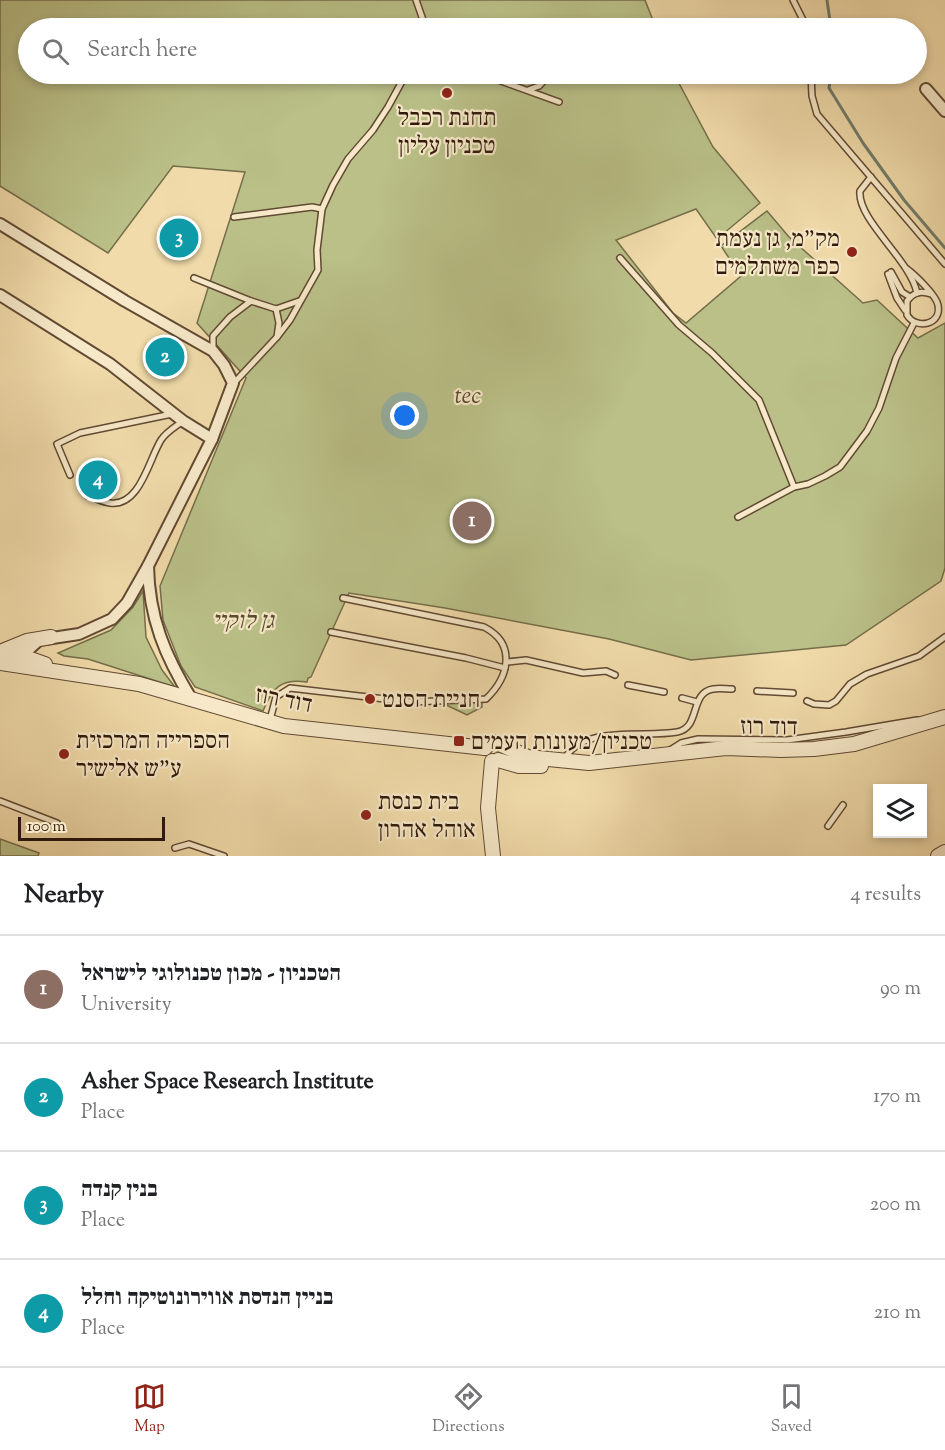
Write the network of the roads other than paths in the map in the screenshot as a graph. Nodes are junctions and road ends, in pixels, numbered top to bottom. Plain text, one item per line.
1 (416, 0) edge
2 (793, 0) edge
3 (422, 18) edge
4 (803, 18) edge
5 (400, 84) edge
6 (511, 84) edge
7 (540, 84) edge
8 (811, 84) edge
9 (926, 89) dead end
10 (527, 90) junction
11 (559, 102) dead end
12 (945, 111) edge
13 (871, 177) junction
14 (322, 208) junction
15 (234, 217) dead end
16 (0, 224) edge
17 (620, 258) dead end
18 (945, 264) edge
19 (907, 269) junction
20 (194, 278) dead end
21 (917, 293) junction
22 (931, 294) junction
23 (0, 295) edge
24 (910, 297) junction
25 (252, 301) junction
26 (299, 302) junction
27 (276, 309) junction
28 (905, 310) junction
29 (914, 323) junction
30 (277, 336) junction
31 (213, 351) junction
32 (233, 383) junction
33 (173, 414) junction
34 (183, 422) junction
35 (212, 439) junction
36 (70, 475) dead end
37 (794, 487) junction
38 (88, 496) dead end
39 (738, 517) dead end
40 (148, 566) junction
41 (343, 598) dead end
42 (331, 632) dead end
43 (51, 637) junction
44 (945, 638) edge
45 (0, 653) edge
46 (24, 662) junction
47 (0, 663) edge
48 (506, 665) junction
49 (615, 675) dead end
50 (628, 685) dead end
51 (732, 689) dead end
52 (757, 691) dead end
53 (664, 692) dead end
54 (793, 693) dead end
55 (682, 698) dead end
56 (192, 700) junction
57 (807, 701) dead end
58 (697, 702) junction
59 (939, 718) edge
60 (270, 722) junction
61 (497, 756) junction
62 (564, 761) junction
63 (0, 801) edge
64 (843, 805) dead end
65 (57, 823) dead end
66 (828, 826) dead end
67 (175, 848) dead end
68 (945, 852) edge
69 (224, 856) edge
70 (493, 856) edge
71 (938, 856) edge

1 - 3 lane
2 - 4 lane
5 - 14 lane
6 - 10 lane
7 - 10 lane
8 - 13 lane
9 - 12 street
10 - 11 lane
13 - 18 lane
13 - 19 lane
14 - 15 lane
14 - 26 lane
16 - 31 street
17 - 37 lane
19 - 21 lane
19 - 22 lane
20 - 25 lane
21 - 22 lane
21 - 24 lane
22 - 29 lane
23 - 33 street
24 - 28 lane
24 - 28 lane
25 - 27 lane
25 - 31 lane
26 - 27 lane
26 - 30 lane
27 - 30 lane
28 - 29 lane
29 - 37 lane
30 - 32 lane
31 - 32 street
32 - 35 street
33 - 34 street
33 - 36 lane
34 - 35 street
34 - 38 lane
35 - 40 street
37 - 39 lane
40 - 43 street
40 - 56 street
41 - 48 lane
42 - 48 lane
43 - 45 street
43 - 46 street
44 - 57 lane
45 - 46 street, דוד רוז
46 - 47 street, דוד רוז
46 - 56 street, דוד רוז
48 - 49 lane
48 - 60 lane
50 - 53 lane
51 - 58 lane
52 - 54 lane
55 - 58 lane
56 - 60 street, דוד רוז
58 - 62 lane
59 - 62 street, דוד רוז
60 - 61 street, דוד רוז
61 - 62 street, דוד רוז
61 - 70 street
63 - 65 lane
64 - 66 lane
67 - 69 lane
68 - 71 street

